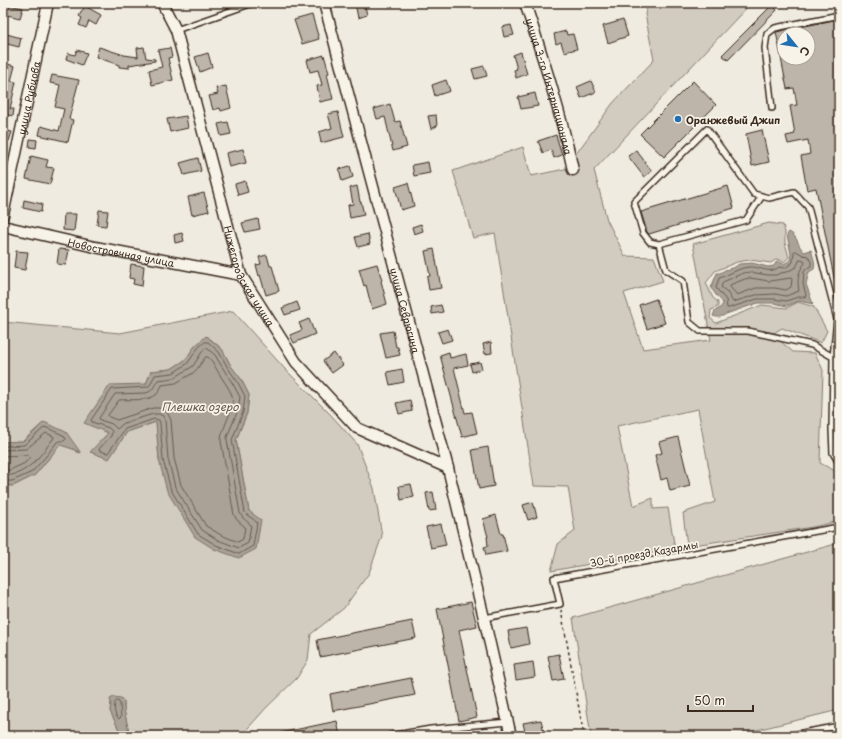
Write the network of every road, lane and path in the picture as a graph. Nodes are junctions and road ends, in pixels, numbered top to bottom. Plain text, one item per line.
1 (48, 3) edge
2 (162, 3) edge
3 (253, 3) edge
4 (324, 3) edge
5 (525, 3) edge
6 (839, 15) edge
7 (176, 30) junction
8 (772, 108) dead end
9 (573, 170) dead end
10 (762, 196) junction
11 (3, 216) edge
12 (3, 226) edge
13 (659, 244) junction
14 (241, 275) junction
15 (833, 357) junction
16 (839, 463) edge
17 (448, 468) junction
18 (839, 527) edge
19 (560, 604) junction
20 (484, 618) junction
21 (508, 722) junction
22 (839, 726) edge
23 (389, 736) edge
24 (511, 736) edge
25 (584, 736) edge
26 (787, 736) edge

1 - 11 street, улица Рубцова
2 - 7 street, Нижегородская улица
3 - 7 lane
4 - 17 street, улица Севрюгина
5 - 9 street, улица 3-го Интернационала
6 - 8 lane
7 - 14 street, Нижегородская улица
10 - 13 lane
10 - 13 lane
10 - 15 lane
12 - 14 street, Новостроечная улица
13 - 15 lane
14 - 17 street, Нижегородская улица
15 - 16 lane
17 - 20 street, улица Севрюгина
18 - 19 lane, 30-й проезд Казармы
19 - 20 lane
19 - 25 path
20 - 21 street, улица Севрюгина
21 - 23 lane
21 - 24 street, улица Севрюгина
22 - 26 lane

